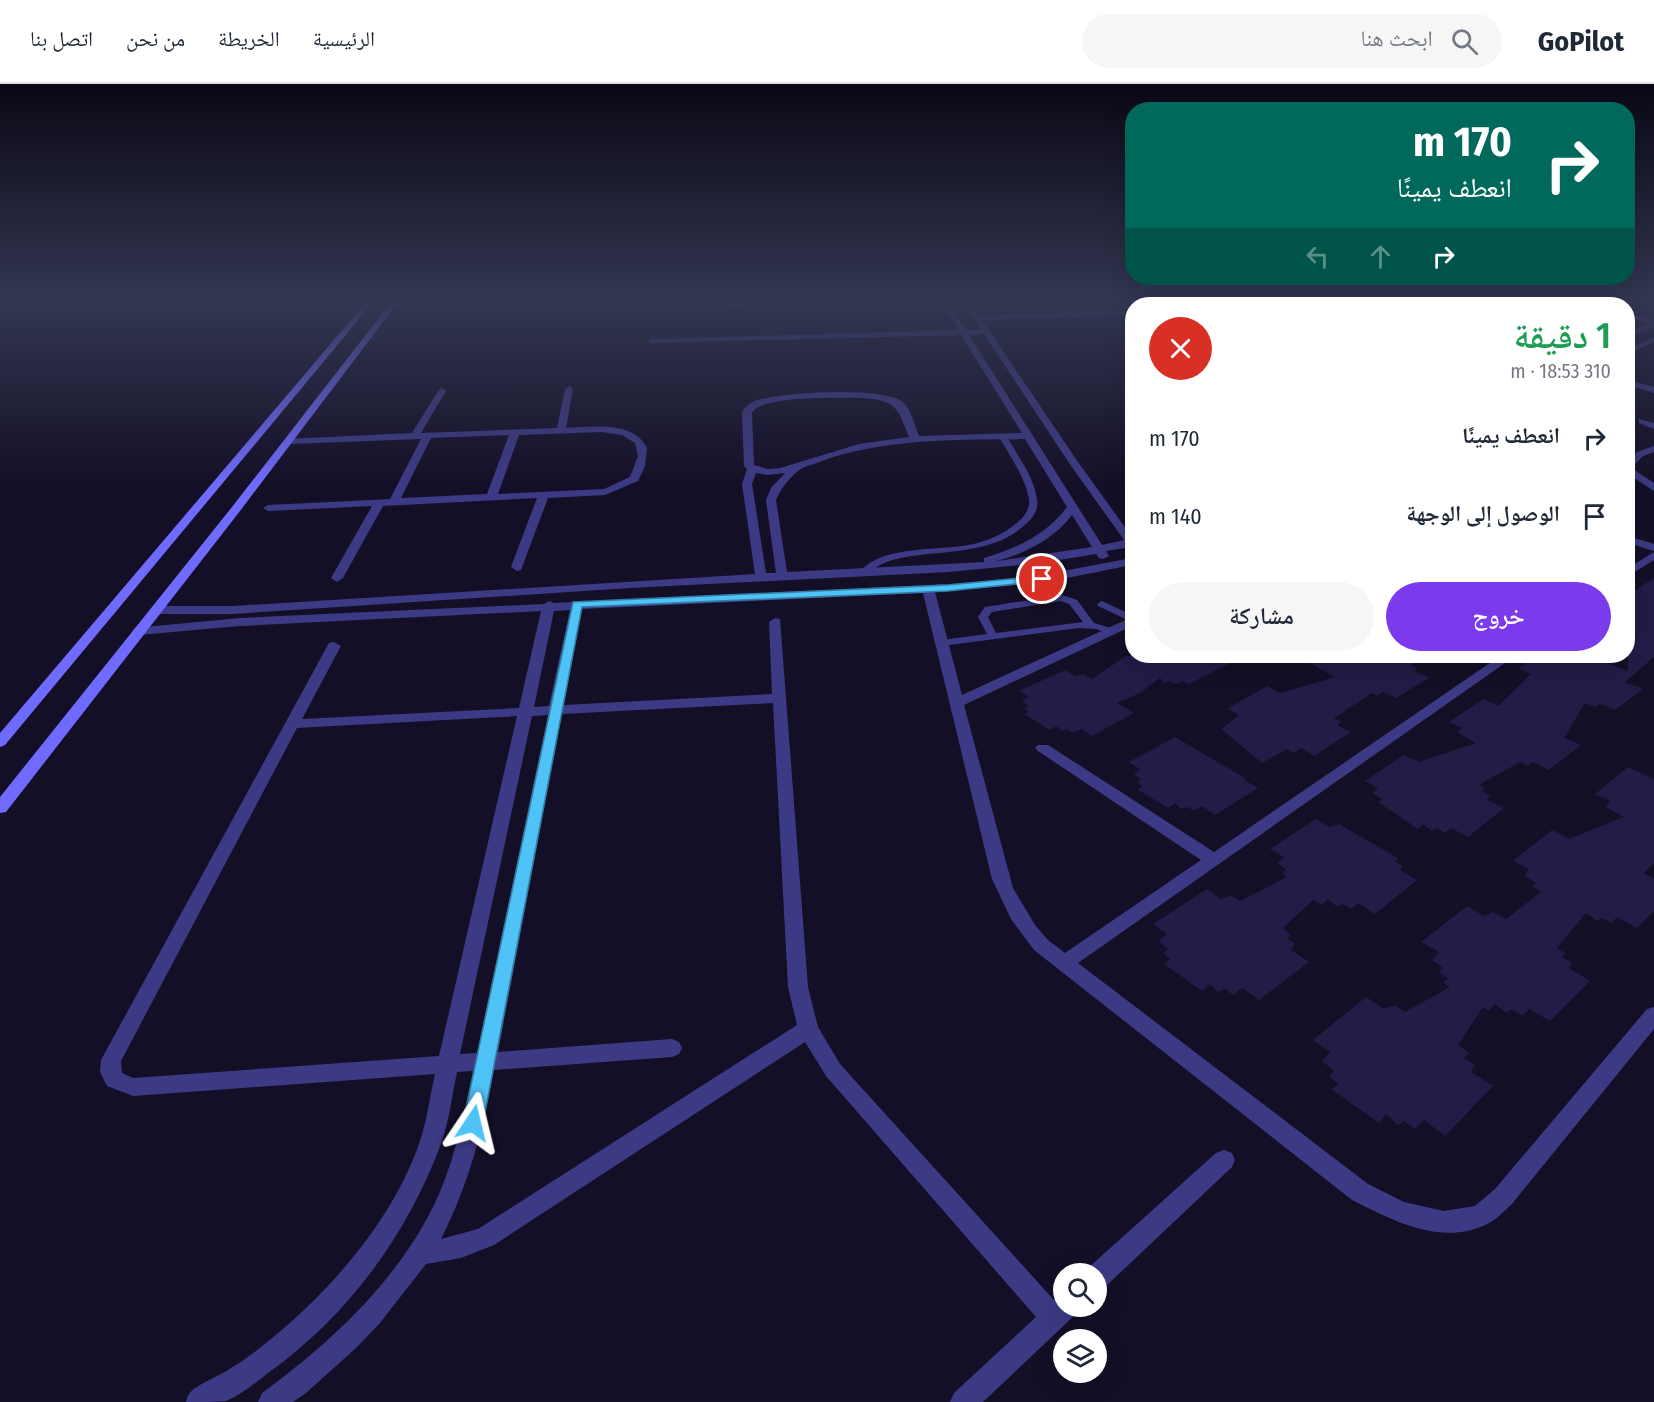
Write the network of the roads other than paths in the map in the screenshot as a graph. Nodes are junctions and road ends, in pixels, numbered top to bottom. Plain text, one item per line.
1 (323, 363) edge
2 (345, 363) edge
3 (982, 363) edge
4 (1007, 363) edge
5 (1635, 385) edge
6 (569, 389) dead end
7 (1654, 390) edge
8 (442, 391) dead end
9 (1642, 421) dead end
10 (1654, 426) edge
11 (561, 430) junction
12 (515, 432) junction
13 (428, 435) junction
14 (415, 436) junction
15 (1003, 436) junction
16 (1028, 436) junction
17 (915, 439) junction
18 (289, 441) junction
19 (1654, 449) edge
20 (1635, 452) edge
21 (1640, 454) junction
22 (1635, 459) edge
23 (752, 469) junction
24 (794, 470) junction
25 (1635, 477) edge
26 (1654, 488) edge
27 (543, 496) junction
28 (491, 498) junction
29 (380, 502) junction
30 (394, 502) junction
31 (1072, 507) junction
32 (268, 508) dead end
33 (1125, 533) edge
34 (1635, 541) edge
35 (1125, 545) edge
36 (1654, 548) edge
37 (1100, 550) junction
38 (1654, 555) edge
39 (1125, 564) edge
40 (517, 567) dead end
41 (1110, 567) junction
42 (1635, 568) edge
43 (949, 569) junction
44 (865, 572) junction
45 (782, 576) junction
46 (761, 577) junction
47 (337, 578) dead end
48 (928, 589) junction
49 (577, 604) junction
50 (1102, 604) dead end
51 (549, 605) junction
52 (156, 610) junction
53 (1125, 616) edge
54 (775, 622) dead end
55 (1125, 624) edge
56 (1090, 625) junction
57 (139, 631) junction
58 (1110, 631) junction
59 (993, 636) junction
60 (942, 644) junction
61 (334, 646) dead end
62 (1498, 663) edge
63 (780, 698) junction
64 (957, 703) junction
65 (555, 711) junction
66 (524, 713) junction
67 (291, 724) junction
68 (0, 742) edge
69 (1043, 748) dead end
70 (0, 808) edge
71 (1214, 860) junction
72 (1065, 963) junction
73 (1654, 1015) edge
74 (808, 1029) junction
75 (672, 1048) dead end
76 (484, 1061) junction
77 (448, 1063) junction
78 (1224, 1160) dead end
79 (419, 1253) junction
80 (1107, 1268) edge
81 (1053, 1305) edge
82 (1055, 1317) edge
83 (275, 1401) edge
84 (199, 1402) edge
85 (963, 1402) edge

1 - 68 street
2 - 18 street
3 - 16 street
4 - 33 street
5 - 7 street
6 - 11 street
8 - 14 street
9 - 10 street
11 - 12 street
11 - 27 street
12 - 13 street
12 - 28 street
13 - 14 street
13 - 30 street
14 - 18 street
15 - 16 street
15 - 17 street
15 - 44 lane
16 - 31 street
17 - 23 street
17 - 24 street
18 - 52 street
19 - 21 street
20 - 21 street
21 - 22 street
23 - 24 street
23 - 46 street
24 - 45 street
25 - 26 street
27 - 28 street
27 - 40 street
28 - 30 street
29 - 30 street
29 - 32 street
29 - 47 street
31 - 37 street
31 - 43 street
34 - 36 street
35 - 37 street
37 - 41 street
37 - 43 street
38 - 42 street
39 - 41 street
41 - 48 street
43 - 44 street
44 - 45 street
45 - 46 street
46 - 52 street
48 - 49 street
48 - 60 street
49 - 51 street
49 - 65 street
50 - 53 lane
51 - 57 street
51 - 66 street
52 - 57 street
54 - 63 street
55 - 58 street
56 - 58 lane
56 - 59 lane
56 - 59 lane
57 - 70 street
58 - 64 street
59 - 60 lane
60 - 64 street
61 - 67 street
62 - 71 street
63 - 65 street
63 - 74 street
64 - 72 street
65 - 66 street
65 - 76 street
66 - 67 street
66 - 77 street
67 - 77 street
69 - 71 street
71 - 72 street
72 - 73 street
74 - 79 street
74 - 81 street
75 - 76 street
76 - 77 street
76 - 79 street
77 - 84 street
78 - 80 street
79 - 83 street
82 - 85 street

